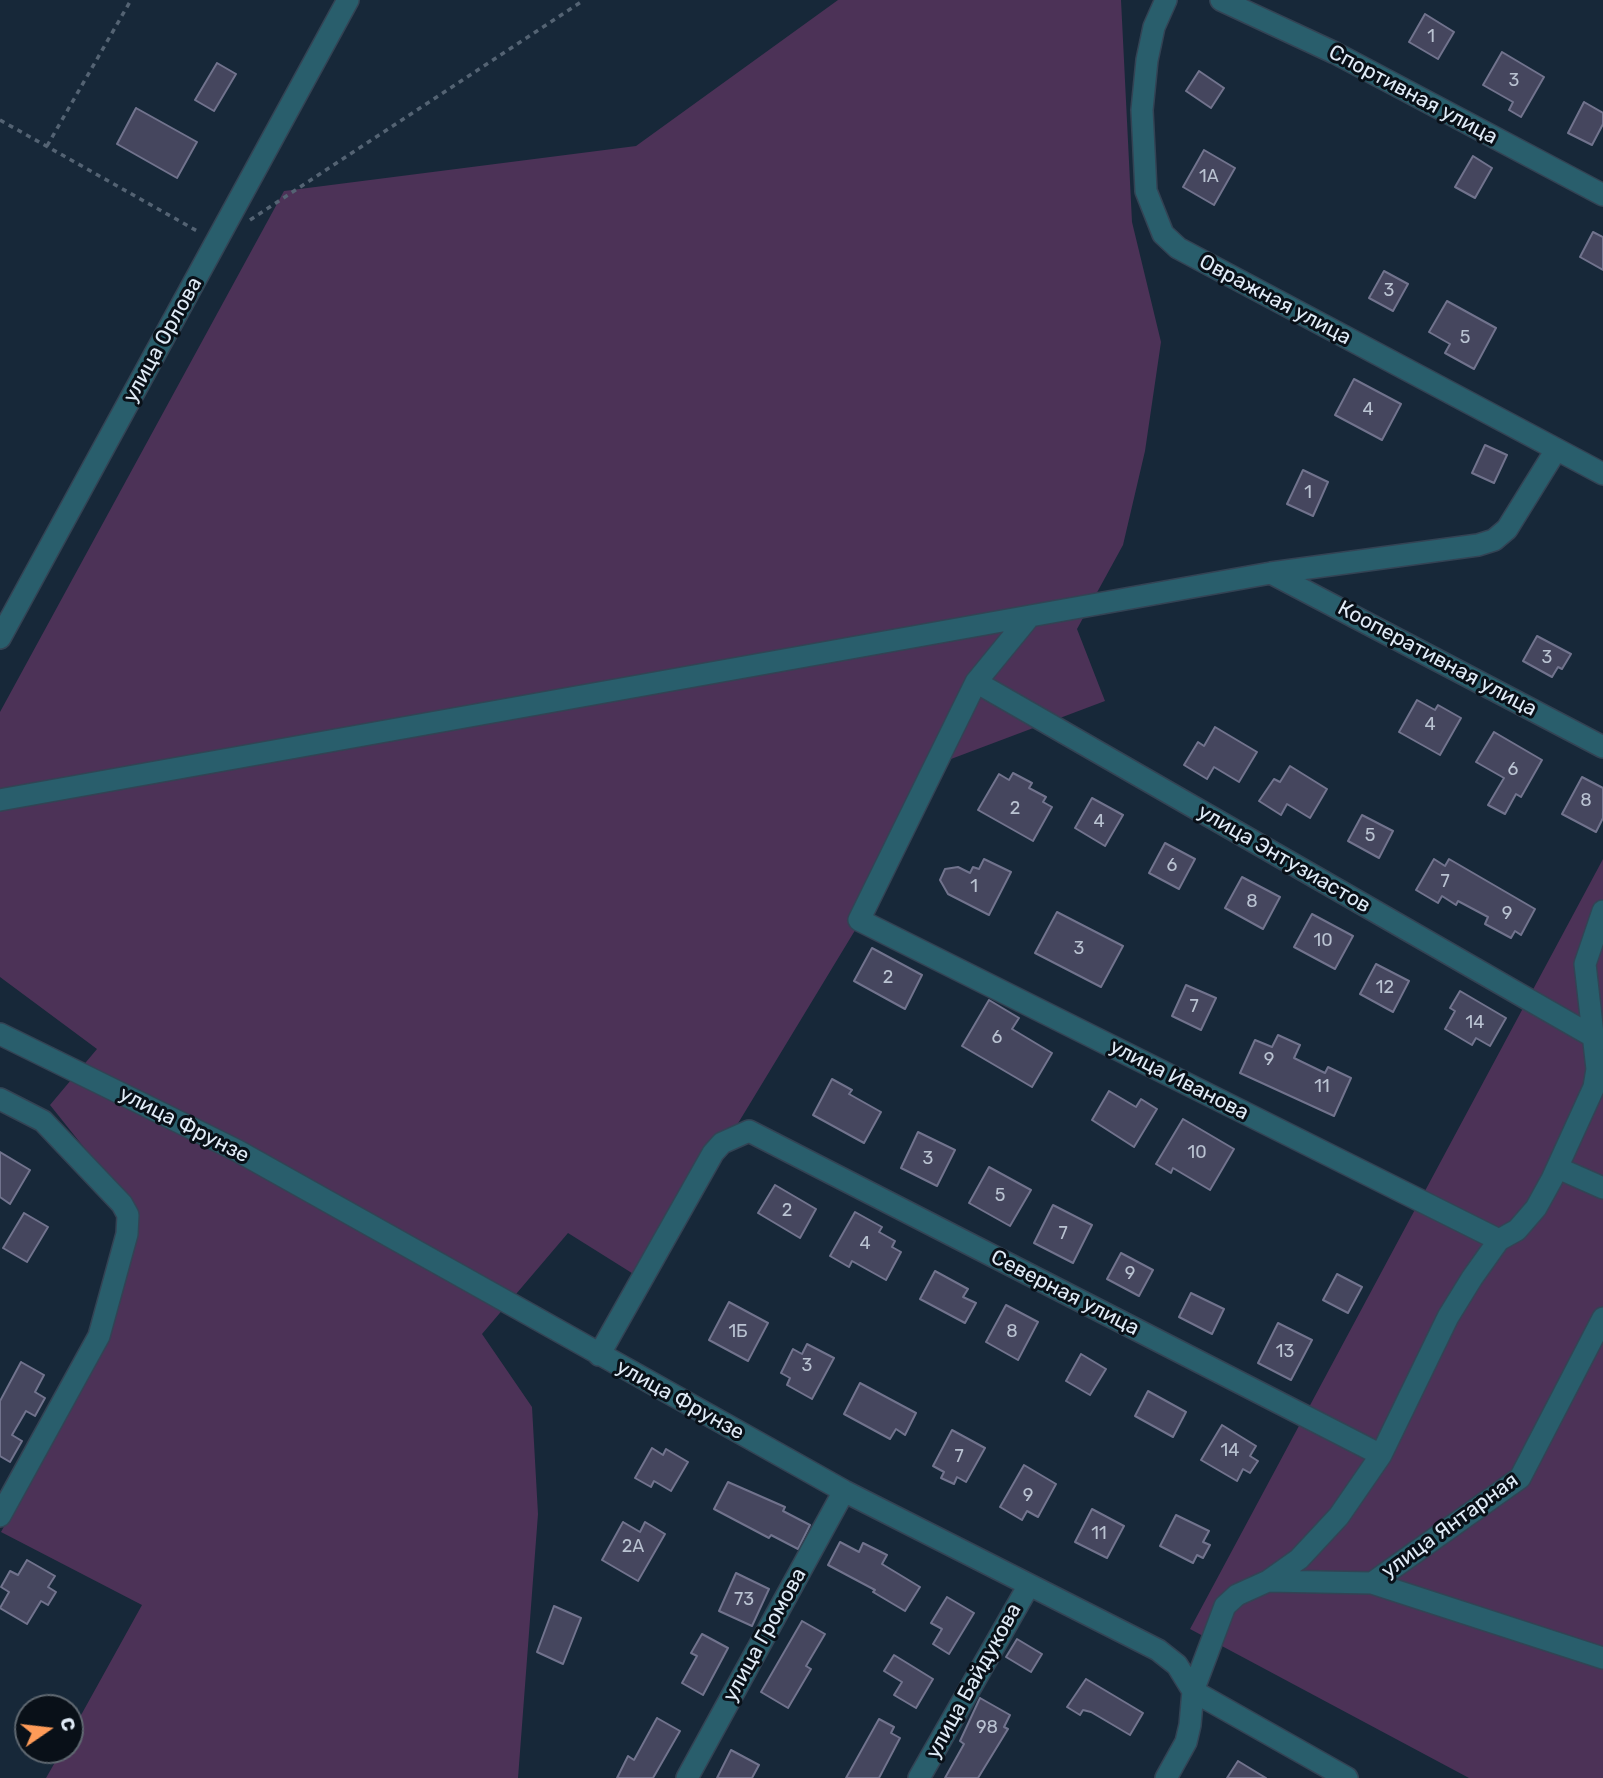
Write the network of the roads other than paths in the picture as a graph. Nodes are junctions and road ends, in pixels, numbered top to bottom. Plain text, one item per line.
1 (348, 0) edge
2 (1166, 0) edge
3 (1221, 0) edge
4 (1603, 195) edge
5 (1556, 450) junction
6 (1603, 474) edge
7 (1271, 573) junction
8 (1030, 616) junction
9 (0, 638) edge
10 (976, 682) junction
11 (1603, 747) edge
12 (0, 800) edge
13 (1603, 911) edge
14 (0, 1034) edge
15 (1597, 1039) edge
16 (0, 1099) edge
17 (1558, 1168) junction
18 (1603, 1188) edge
19 (1499, 1240) junction
20 (1603, 1318) edge
21 (599, 1355) junction
22 (1381, 1455) junction
23 (844, 1491) junction
24 (0, 1517) edge
25 (1268, 1581) junction
26 (1372, 1583) junction
27 (1029, 1585) junction
28 (1603, 1658) edge
29 (1193, 1691) junction
30 (687, 1778) edge
31 (919, 1778) edge
32 (1166, 1778) edge
33 (1347, 1778) edge

1 - 9 street, улица Орлова
2 - 5 street, Овражная улица
3 - 4 street, Спортивная улица
5 - 6 street, Овражная улица
5 - 7 street
7 - 8 street
7 - 11 street, Кооперативная улица
8 - 10 street
8 - 12 street
10 - 15 street, улица Энтузиастов
10 - 19 street, улица Иванова
13 - 15 street
14 - 21 street, улица Фрунзе
15 - 17 street
16 - 24 street
17 - 18 street
17 - 19 street
19 - 22 street
20 - 26 street, улица Янтарная
21 - 22 street, Северная улица
21 - 23 street, улица Фрунзе
22 - 25 street
23 - 27 street, улица Фрунзе
23 - 30 street, улица Громова
25 - 26 street
25 - 29 street
26 - 28 street
27 - 29 street, улица Фрунзе
27 - 31 street, улица Байдукова
29 - 32 street
29 - 33 street, улица Фрунзе

